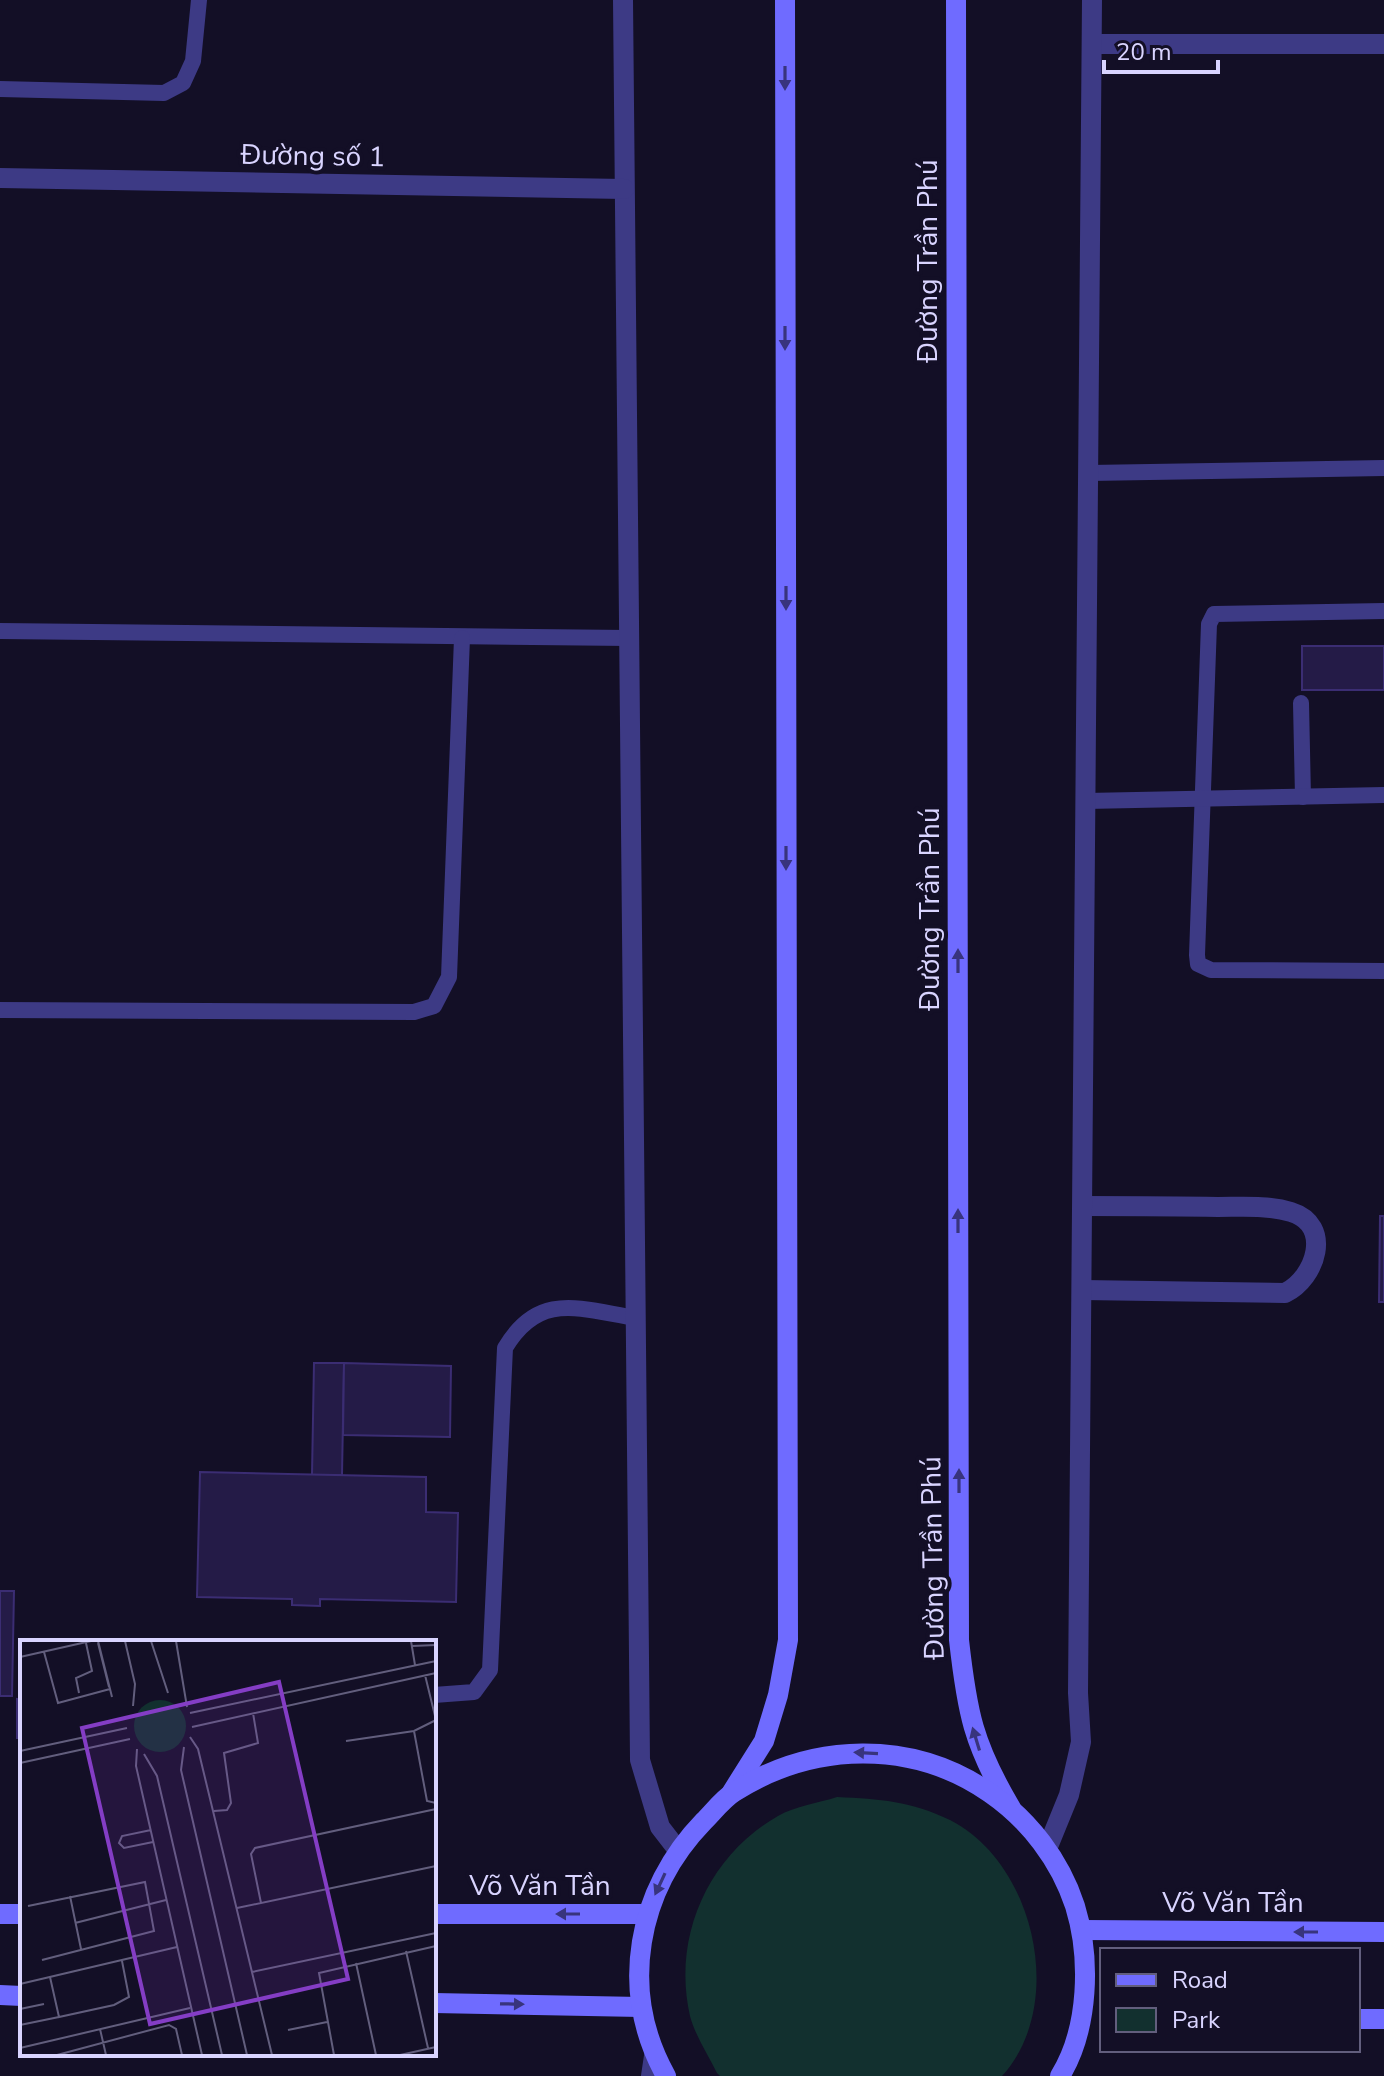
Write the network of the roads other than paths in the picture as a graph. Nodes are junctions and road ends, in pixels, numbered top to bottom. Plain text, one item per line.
1 (199, 0) edge
2 (623, 0) edge
3 (785, 0) edge
4 (956, 0) edge
5 (1092, 0) edge
6 (1093, 44) junction
7 (1384, 44) edge
8 (0, 89) edge
9 (0, 178) edge
10 (624, 189) junction
11 (1384, 468) edge
12 (1089, 473) junction
13 (1384, 611) edge
14 (0, 631) edge
15 (462, 638) junction
16 (629, 638) junction
17 (1301, 703) dead end
18 (1384, 795) edge
19 (1303, 797) junction
20 (1202, 799) junction
21 (1086, 801) junction
22 (1384, 971) edge
23 (0, 1010) edge
24 (1083, 1206) junction
25 (1082, 1290) junction
26 (636, 1318) junction
27 (436, 1695) edge
28 (732, 1792) junction
29 (1011, 1808) junction
30 (677, 1849) junction
31 (1047, 1849) junction
32 (436, 1914) edge
33 (646, 1914) junction
34 (1082, 1930) junction
35 (1384, 1932) edge
36 (0, 1995) edge
37 (20, 1996) edge
38 (436, 2003) edge
39 (641, 2007) junction
40 (1093, 2007) edge
41 (1360, 2019) edge
42 (1384, 2019) edge
43 (653, 2066) edge
44 (666, 2076) edge
45 (1060, 2076) edge

1 - 8 lane
2 - 10 street
3 -> 28 main road
29 -> 4 main road, Đường Trần Phú
5 - 6 street
6 - 7 street
6 - 12 street
9 - 10 street, Đường số 1
10 - 16 street
11 - 12 lane
12 - 21 street
13 - 20 lane
14 - 15 lane
15 - 16 lane
15 - 23 lane
16 - 26 street
17 - 19 lane
18 - 19 lane
19 - 20 lane
20 - 21 lane
20 - 22 lane
21 - 24 street
24 - 25 street
24 - 25 street
25 - 31 street
26 - 27 lane
26 - 30 street
29 -> 28 main road
28 - 30 main road
29 - 31 main road
30 -> 33 main road
31 - 34 main road
33 -> 32 main road, Võ Văn Tần
33 - 39 main road
35 -> 34 main road, Võ Văn Tần
34 - 40 main road
36 - 37 main road
38 -> 39 main road
39 - 43 main road
40 - 45 main road
41 - 42 main road
43 - 44 main road

